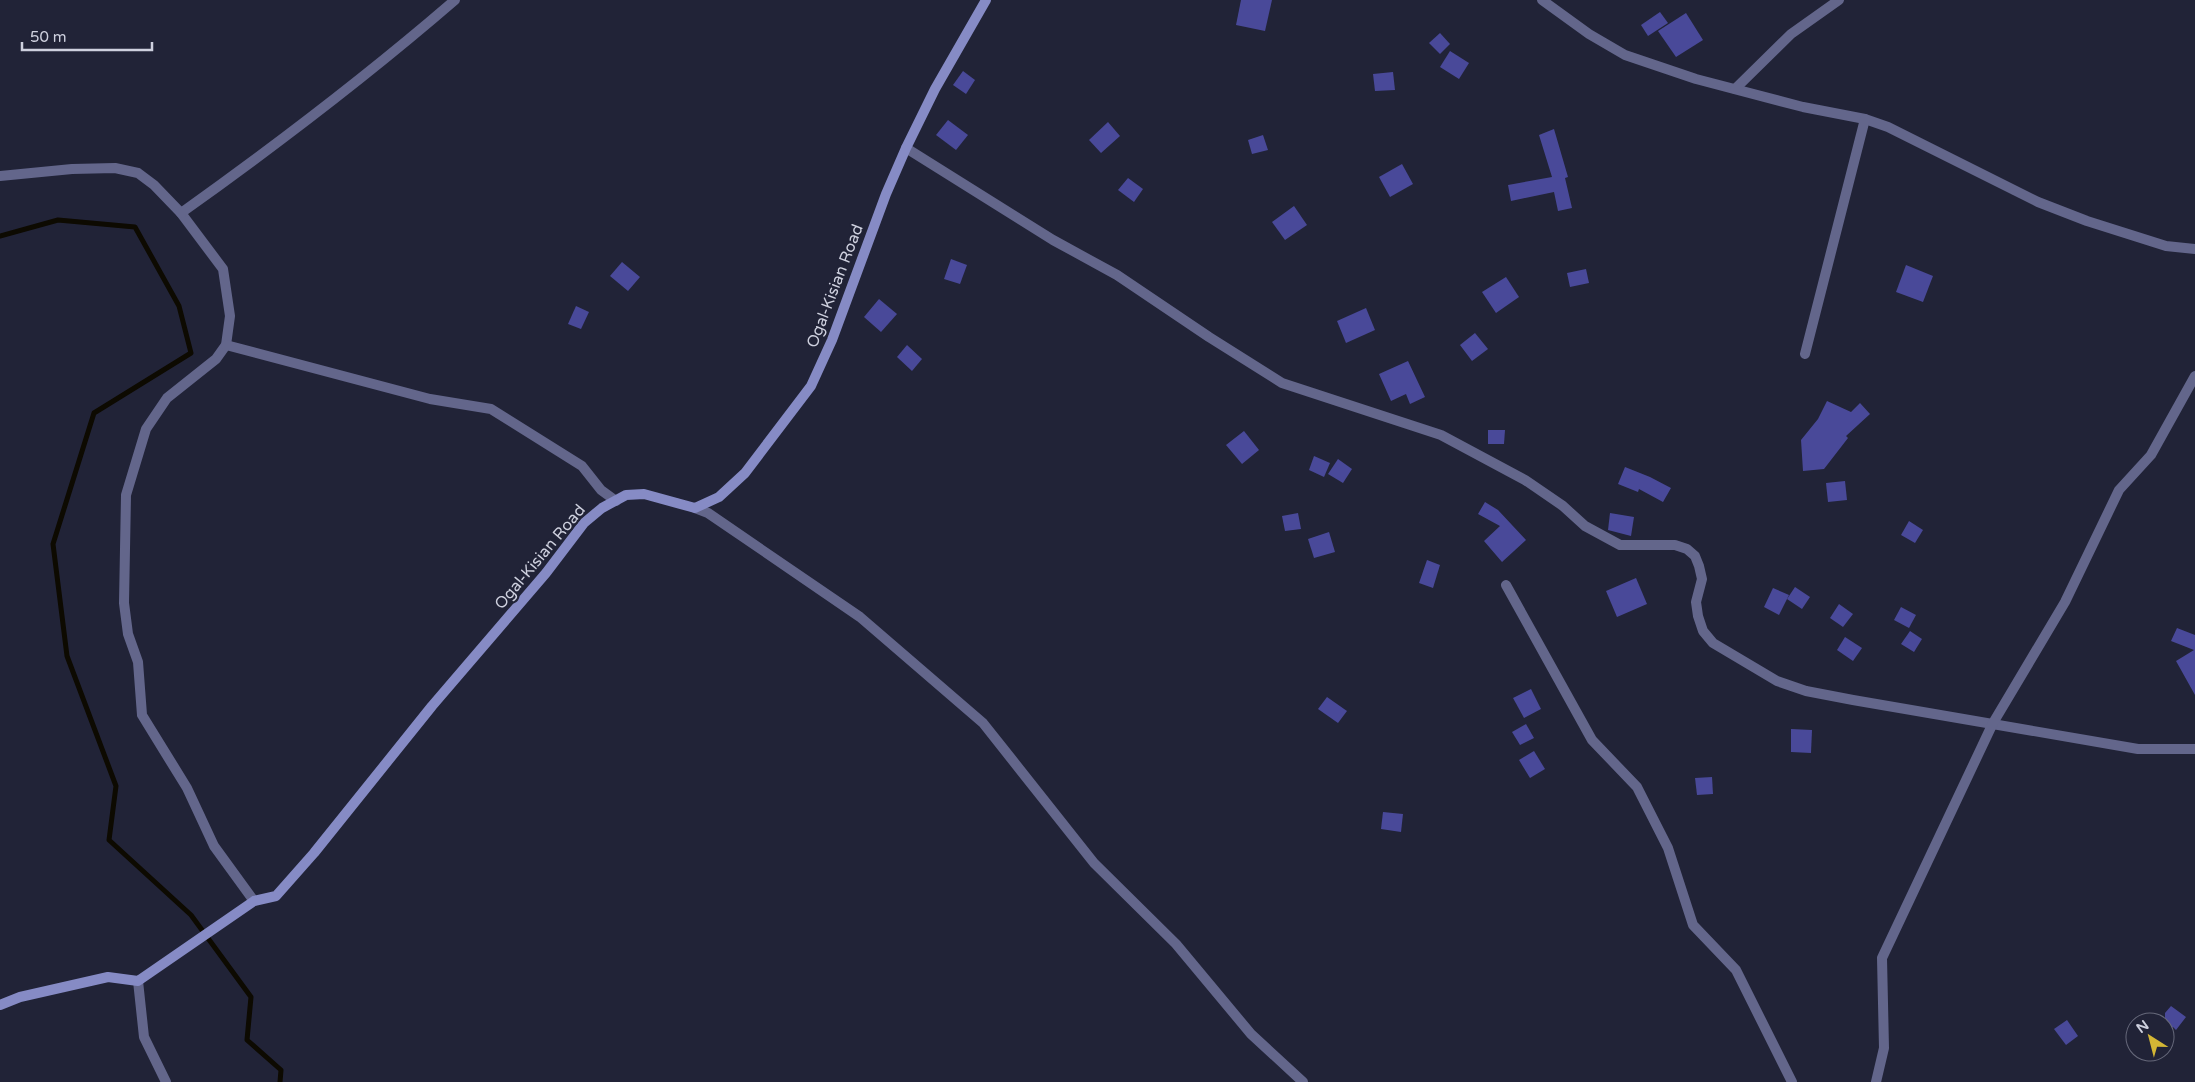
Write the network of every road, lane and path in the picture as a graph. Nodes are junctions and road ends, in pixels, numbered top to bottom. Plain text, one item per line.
1 (455, 0) edge
2 (986, 0) edge
3 (1542, 0) edge
4 (1840, 0) edge
5 (1736, 89) junction
6 (1865, 119) junction
7 (906, 148) junction
8 (0, 176) edge
9 (181, 213) junction
10 (2195, 250) edge
11 (226, 346) junction
12 (1804, 354) dead end
13 (2195, 376) edge
14 (616, 501) junction
15 (695, 508) junction
16 (1506, 585) dead end
17 (1993, 722) junction
18 (2195, 749) edge
19 (254, 901) junction
20 (138, 981) junction
21 (0, 1005) edge
22 (166, 1082) edge
23 (1303, 1082) edge
24 (1792, 1082) edge
25 (1876, 1082) edge

1 - 9 street
2 - 7 main road, Ogal-Kisian Road
3 - 5 street
4 - 5 street
5 - 6 street
6 - 10 street
6 - 12 street
7 - 15 main road, Ogal-Kisian Road
7 - 17 street
8 - 9 street
9 - 11 street
11 - 14 street
11 - 19 street
13 - 17 street
14 - 15 main road, Ogal-Kisian Road
14 - 19 main road, Ogal-Kisian Road
15 - 23 street
16 - 24 street
17 - 18 street
17 - 25 street
19 - 20 main road, Ogal-Kisian Road
20 - 21 main road
20 - 22 street

